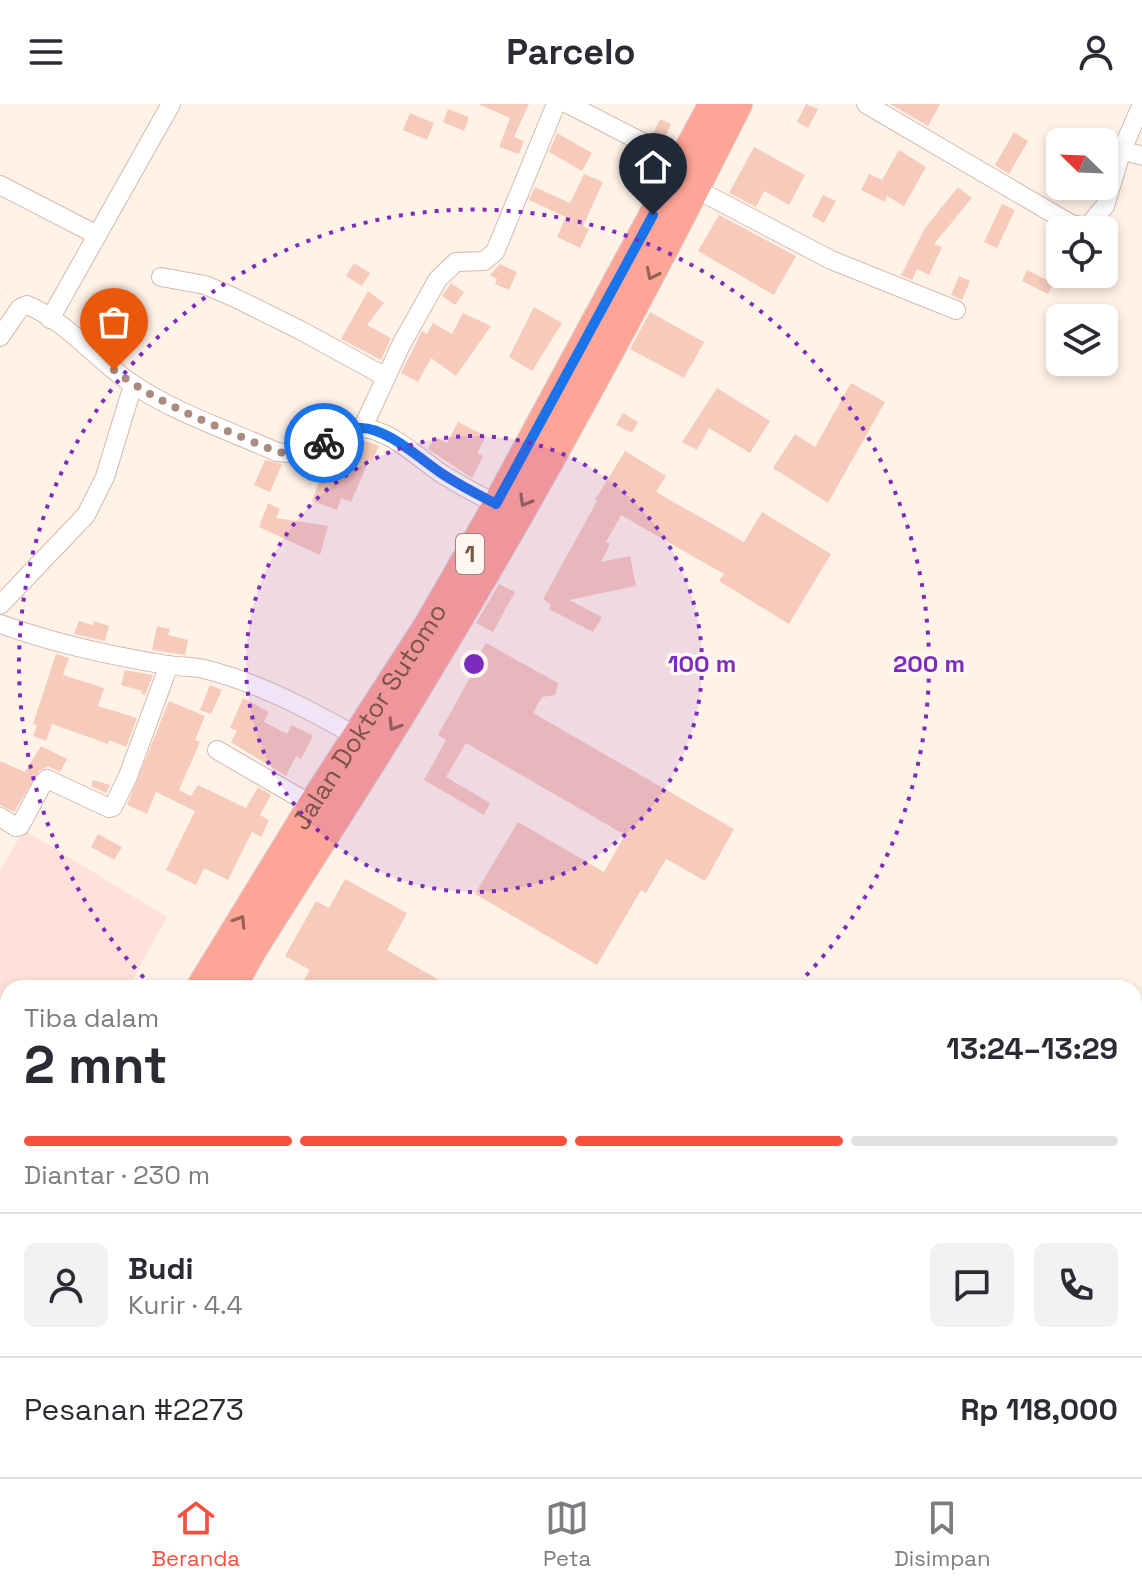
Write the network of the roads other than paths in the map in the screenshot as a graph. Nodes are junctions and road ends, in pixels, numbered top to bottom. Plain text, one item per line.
1 (171, 104) edge
2 (713, 104) edge
3 (738, 104) edge
4 (866, 104) edge
5 (1142, 104) edge
6 (553, 106) edge
7 (1122, 150) junction
8 (1142, 156) edge
9 (681, 162) junction
10 (0, 185) edge
11 (696, 189) junction
12 (97, 235) junction
13 (161, 277) dead end
14 (956, 310) dead end
15 (50, 319) junction
16 (0, 337) edge
17 (384, 376) junction
18 (133, 385) junction
19 (363, 427) junction
20 (496, 504) junction
21 (0, 605) edge
22 (0, 624) edge
23 (169, 665) junction
24 (356, 736) junction
25 (217, 750) dead end
26 (312, 805) junction
27 (0, 817) edge
28 (205, 980) edge
29 (236, 980) edge

1 - 12 street
2 - 9 highway, Jalan Doktor Sutomo / 1
3 - 11 highway, Jalan Doktor Sutomo / 1
4 - 7 street
5 - 7 street
6 - 9 street
6 - 17 street
7 - 8 street
9 - 20 highway, Jalan Doktor Sutomo / 1
10 - 12 street
11 - 14 street
11 -> 29 highway, Jalan Doktor Sutomo / 1
12 - 15 street
13 - 17 street
15 - 16 street
15 - 18 street
17 - 19 street
18 - 19 street
18 - 21 street
19 - 20 street
20 - 24 highway, Jalan Doktor Sutomo / 1
22 - 23 street
23 - 24 street
23 - 27 street
24 - 26 highway, Jalan Doktor Sutomo / 1
25 - 26 street
28 -> 26 highway, Jalan Doktor Sutomo / 1

